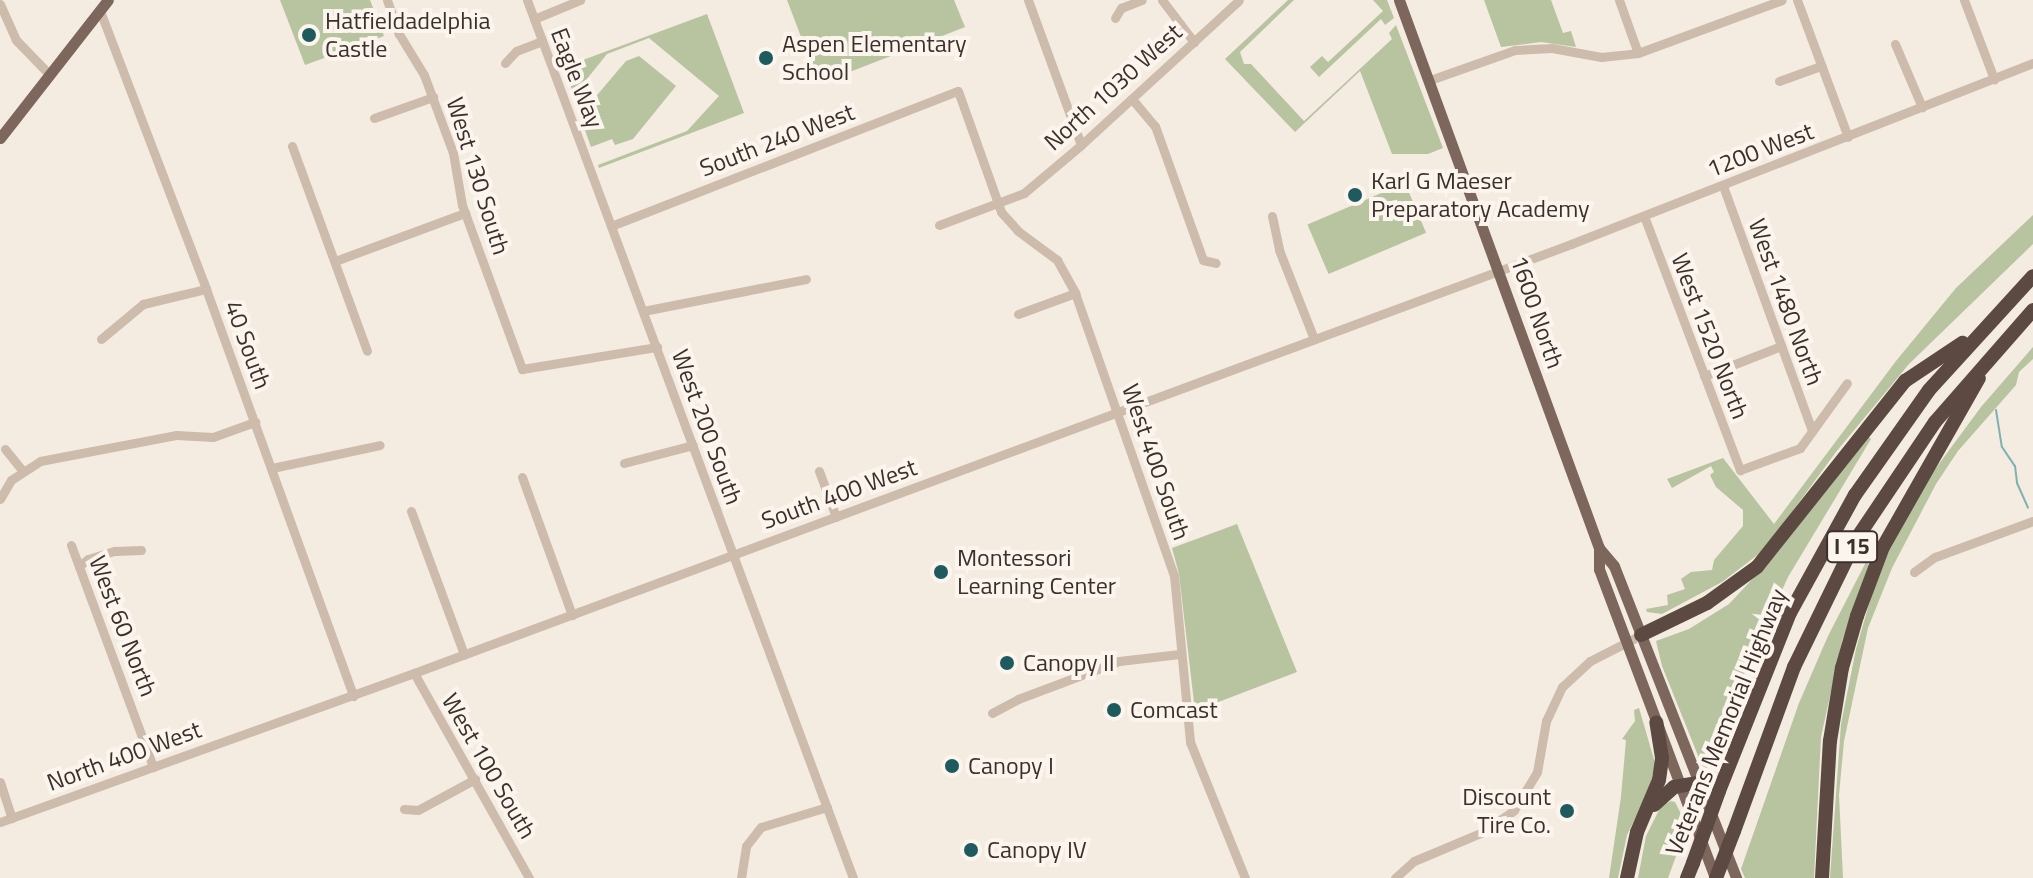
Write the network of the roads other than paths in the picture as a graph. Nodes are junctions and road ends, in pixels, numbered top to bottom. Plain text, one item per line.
1 (108, 0) edge
2 (387, 0) edge
3 (527, 0) edge
4 (580, 0) edge
5 (1028, 0) edge
6 (1142, 0) edge
7 (1162, 0) edge
8 (1239, 0) edge
9 (1399, 0) edge
10 (1619, 0) edge
11 (1782, 0) edge
12 (1797, 0) edge
13 (1964, 0) edge
14 (0, 4) edge
15 (100, 11) junction
16 (1115, 18) dead end
17 (534, 19) junction
18 (542, 41) junction
19 (1194, 42) junction
20 (1895, 44) dead end
21 (1638, 53) junction
22 (505, 63) dead end
23 (2033, 63) edge
24 (1821, 66) junction
25 (49, 74) junction
26 (1994, 79) junction
27 (1430, 80) junction
28 (1779, 81) dead end
29 (958, 91) joint
30 (433, 97) junction
31 (1132, 99) junction
32 (1922, 107) junction
33 (374, 118) dead end
34 (0, 137) edge
35 (1848, 137) junction
36 (1081, 145) junction
37 (292, 146) dead end
38 (590, 169) joint
39 (1723, 186) junction
40 (997, 202) junction
41 (465, 213) junction
42 (1272, 216) dead end
43 (1644, 216) junction
44 (939, 225) dead end
45 (611, 226) junction
46 (335, 261) junction
47 (1216, 263) dead end
48 (1500, 270) junction
49 (2033, 276) edge
50 (806, 279) dead end
51 (206, 289) junction
52 (1075, 293) junction
53 (1430, 296) joint
54 (2033, 310) edge
55 (643, 311) junction
56 (1018, 314) dead end
57 (1979, 331) junction
58 (101, 339) dead end
59 (1314, 339) junction
60 (1781, 346) junction
61 (657, 347) junction
62 (1995, 350) junction
63 (367, 351) dead end
64 (1704, 376) junction
65 (1847, 383) dead end
66 (1116, 412) junction
67 (255, 422) junction
68 (1812, 431) junction
69 (380, 445) dead end
70 (693, 445) junction
71 (5, 449) dead end
72 (624, 463) dead end
73 (272, 468) junction
74 (22, 470) junction
75 (819, 471) dead end
76 (522, 477) dead end
77 (0, 499) edge
78 (411, 511) dead end
79 (836, 517) junction
80 (2033, 521) edge
81 (71, 545) dead end
82 (1599, 548) junction
83 (141, 550) dead end
84 (733, 555) junction
85 (79, 566) junction
86 (1914, 572) dead end
87 (572, 615) junction
88 (1641, 635) junction
89 (1626, 643) junction
90 (464, 654) junction
91 (1180, 654) junction
92 (414, 673) junction
93 (353, 696) junction
94 (992, 713) dead end
95 (1656, 722) junction
96 (261, 729) joint
97 (153, 767) junction
98 (475, 779) junction
99 (0, 782) edge
100 (1701, 782) junction
101 (1681, 785) junction
102 (827, 807) junction
103 (404, 809) dead end
104 (12, 818) junction
105 (1644, 818) junction
106 (0, 822) edge
107 (529, 878) edge
108 (741, 878) edge
109 (853, 878) edge
110 (1245, 878) edge
111 (1395, 878) edge
112 (1627, 878) edge
113 (1687, 878) edge
114 (1716, 878) edge
115 (1736, 878) edge
116 (1822, 878) edge

1 - 15 main road
2 - 30 street, West 130 South
3 - 17 street, Eagle Way
4 - 17 street
5 - 36 street
6 - 16 street
7 - 19 street
8 - 19 street, North 1030 West
9 - 27 main road, 1600 North
10 - 21 street
11 - 21 street
12 - 24 street
13 - 26 street
14 - 25 street
15 - 25 main road
15 - 51 street, 40 South
17 - 18 street, Eagle Way
18 - 22 street
18 - 38 street, Eagle Way
19 - 31 street, North 1030 West
20 - 32 street
21 - 27 street
23 - 26 street, 1200 West
24 - 28 street
24 - 35 street
25 - 34 main road
26 - 32 street, 1200 West
27 - 48 main road, 1600 North
29 - 40 street, West 400 South
29 - 45 street, South 240 West
30 - 33 street
30 - 41 street, West 130 South
31 - 36 street, North 1030 West
31 - 47 street
32 - 35 street, 1200 West
35 - 39 street, 1200 West
36 - 40 street, North 1030 West
37 - 46 street
38 - 45 street, West 200 South
39 - 43 street, 1200 West
39 - 60 street, West 1480 North
40 - 44 street, North 1030 West
40 - 52 street, West 400 South
41 - 46 street
41 - 61 street, West 130 South
42 - 59 street
43 - 48 street, 1200 West
43 - 64 street, West 1520 North
45 - 55 street, West 200 South
46 - 63 street
48 - 53 street, 1200 West
48 - 82 main road, 1600 North
49 - 57 highway, Veterans Memorial Highway / I 15
50 - 55 street
51 - 58 street
51 - 67 street, 40 South
52 - 56 street
52 - 66 street, West 400 South
53 - 59 street, South 400 West
54 - 62 highway, Veterans Memorial Highway / I 15
55 - 61 street, West 200 South
57 - 88 highway
57 - 113 highway, Veterans Memorial Highway / I 15, bridge
59 - 66 street, South 400 West
60 - 64 street
60 - 68 street, West 1480 North
61 - 70 street, West 200 South
62 - 114 highway, Veterans Memorial Highway / I 15, bridge
62 - 116 highway
64 - 68 street, West 1520 North
65 - 68 street
66 - 79 street, South 400 West
66 - 91 street, West 400 South
67 - 73 street, 40 South
67 - 74 street
69 - 73 street
70 - 72 street
70 - 84 street, West 200 South
71 - 74 street
73 - 93 street, 40 South
74 - 77 street
75 - 79 street
76 - 87 street
78 - 90 street
79 - 84 street, South 400 West
80 - 86 street
81 - 85 street, West 60 North
82 - 88 main road, 1600 North
82 - 89 main road, 1600 North
83 - 85 street
84 - 87 street, South 400 West
84 - 102 street, West 200 South
85 - 97 street, West 60 North
87 - 90 street, South 400 West
88 - 89 street
88 - 100 main road, 1600 North
89 - 95 main road, 1600 North
89 - 111 street
90 - 92 street, South 400 West
91 - 94 street
91 - 110 street, West 400 South
92 - 93 street, South 400 West
92 - 98 street, West 100 South
93 - 96 street, South 400 West
95 - 101 main road, 1600 North
95 - 105 highway
96 - 97 street, North 400 West
97 - 104 street, North 400 West
98 - 103 street
98 - 107 street, West 100 South
99 - 104 street
100 - 101 highway
100 - 115 main road, 1600 North
101 - 105 highway
101 - 114 main road, 1600 North
102 - 108 street
102 - 109 street, West 200 South
104 - 106 street, North 400 West
105 - 112 highway

